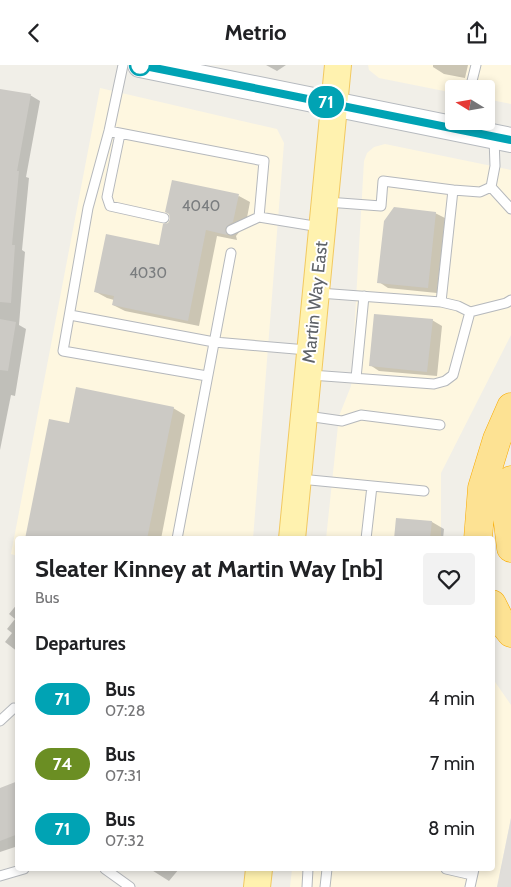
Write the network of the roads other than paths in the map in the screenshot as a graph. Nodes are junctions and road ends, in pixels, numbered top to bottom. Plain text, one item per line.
1 (123, 65) edge
2 (140, 65) edge
3 (338, 65) edge
4 (476, 65) edge
5 (169, 68) edge
6 (472, 80) edge
7 (334, 104) junction
8 (445, 123) edge
9 (475, 130) edge
10 (109, 131) junction
11 (120, 133) junction
12 (502, 138) edge
13 (491, 187) junction
14 (453, 190) junction
15 (325, 201) junction
16 (511, 209) edge
17 (259, 217) junction
18 (164, 218) dead end
19 (322, 228) junction
20 (232, 230) dead end
21 (231, 253) dead end
22 (316, 293) junction
23 (364, 296) junction
24 (511, 300) edge
25 (441, 303) junction
26 (470, 312) junction
27 (70, 315) junction
28 (214, 342) junction
29 (309, 363) junction
30 (208, 376) junction
31 (356, 378) junction
32 (511, 407) edge
33 (304, 415) junction
34 (440, 425) dead end
35 (298, 479) junction
36 (511, 479) edge
37 (372, 486) junction
38 (424, 491) dead end
39 (178, 536) edge
40 (292, 536) edge
41 (366, 536) edge
42 (478, 536) edge
43 (511, 548) edge
44 (495, 610) edge
45 (511, 633) edge
46 (14, 708) dead end
47 (0, 721) edge
48 (17, 871) edge
49 (108, 871) edge
50 (259, 871) edge
51 (308, 871) edge
52 (327, 871) edge
53 (473, 872) edge
54 (0, 876) edge
55 (130, 887) edge
56 (257, 887) edge
57 (307, 887) edge
58 (325, 887) edge
59 (470, 887) edge

1 - 10 lane
2 - 5 street
3 - 7 main road, Martin Way East
4 - 6 lane
5 - 7 street
7 - 8 street
7 - 15 main road, Martin Way East
9 - 12 street
10 - 11 lane
10 - 27 lane
11 - 17 lane
11 - 18 lane
12 - 13 lane
13 - 14 lane
13 - 16 lane
14 - 15 lane
14 - 25 lane
15 - 19 main road, Martin Way East
17 - 19 lane
17 - 20 lane
19 - 22 main road, Martin Way East
21 - 28 lane
22 - 23 lane
22 - 29 main road, Martin Way East
23 - 25 lane
23 - 31 lane
24 - 26 lane
25 - 26 lane
26 - 31 lane
27 - 28 lane
27 - 30 lane
28 - 29 lane
28 - 30 lane
29 - 31 lane
29 - 33 main road, Martin Way East
30 - 39 lane
32 - 42 highway
33 - 34 lane
33 - 35 main road, Martin Way East
35 - 37 lane
35 - 40 main road, Martin Way East
36 - 43 highway
37 - 38 lane
37 - 41 lane
44 - 45 highway
46 - 47 lane
48 - 54 lane
49 - 55 lane
50 - 56 main road
51 - 57 lane
52 - 58 lane
53 - 59 lane

